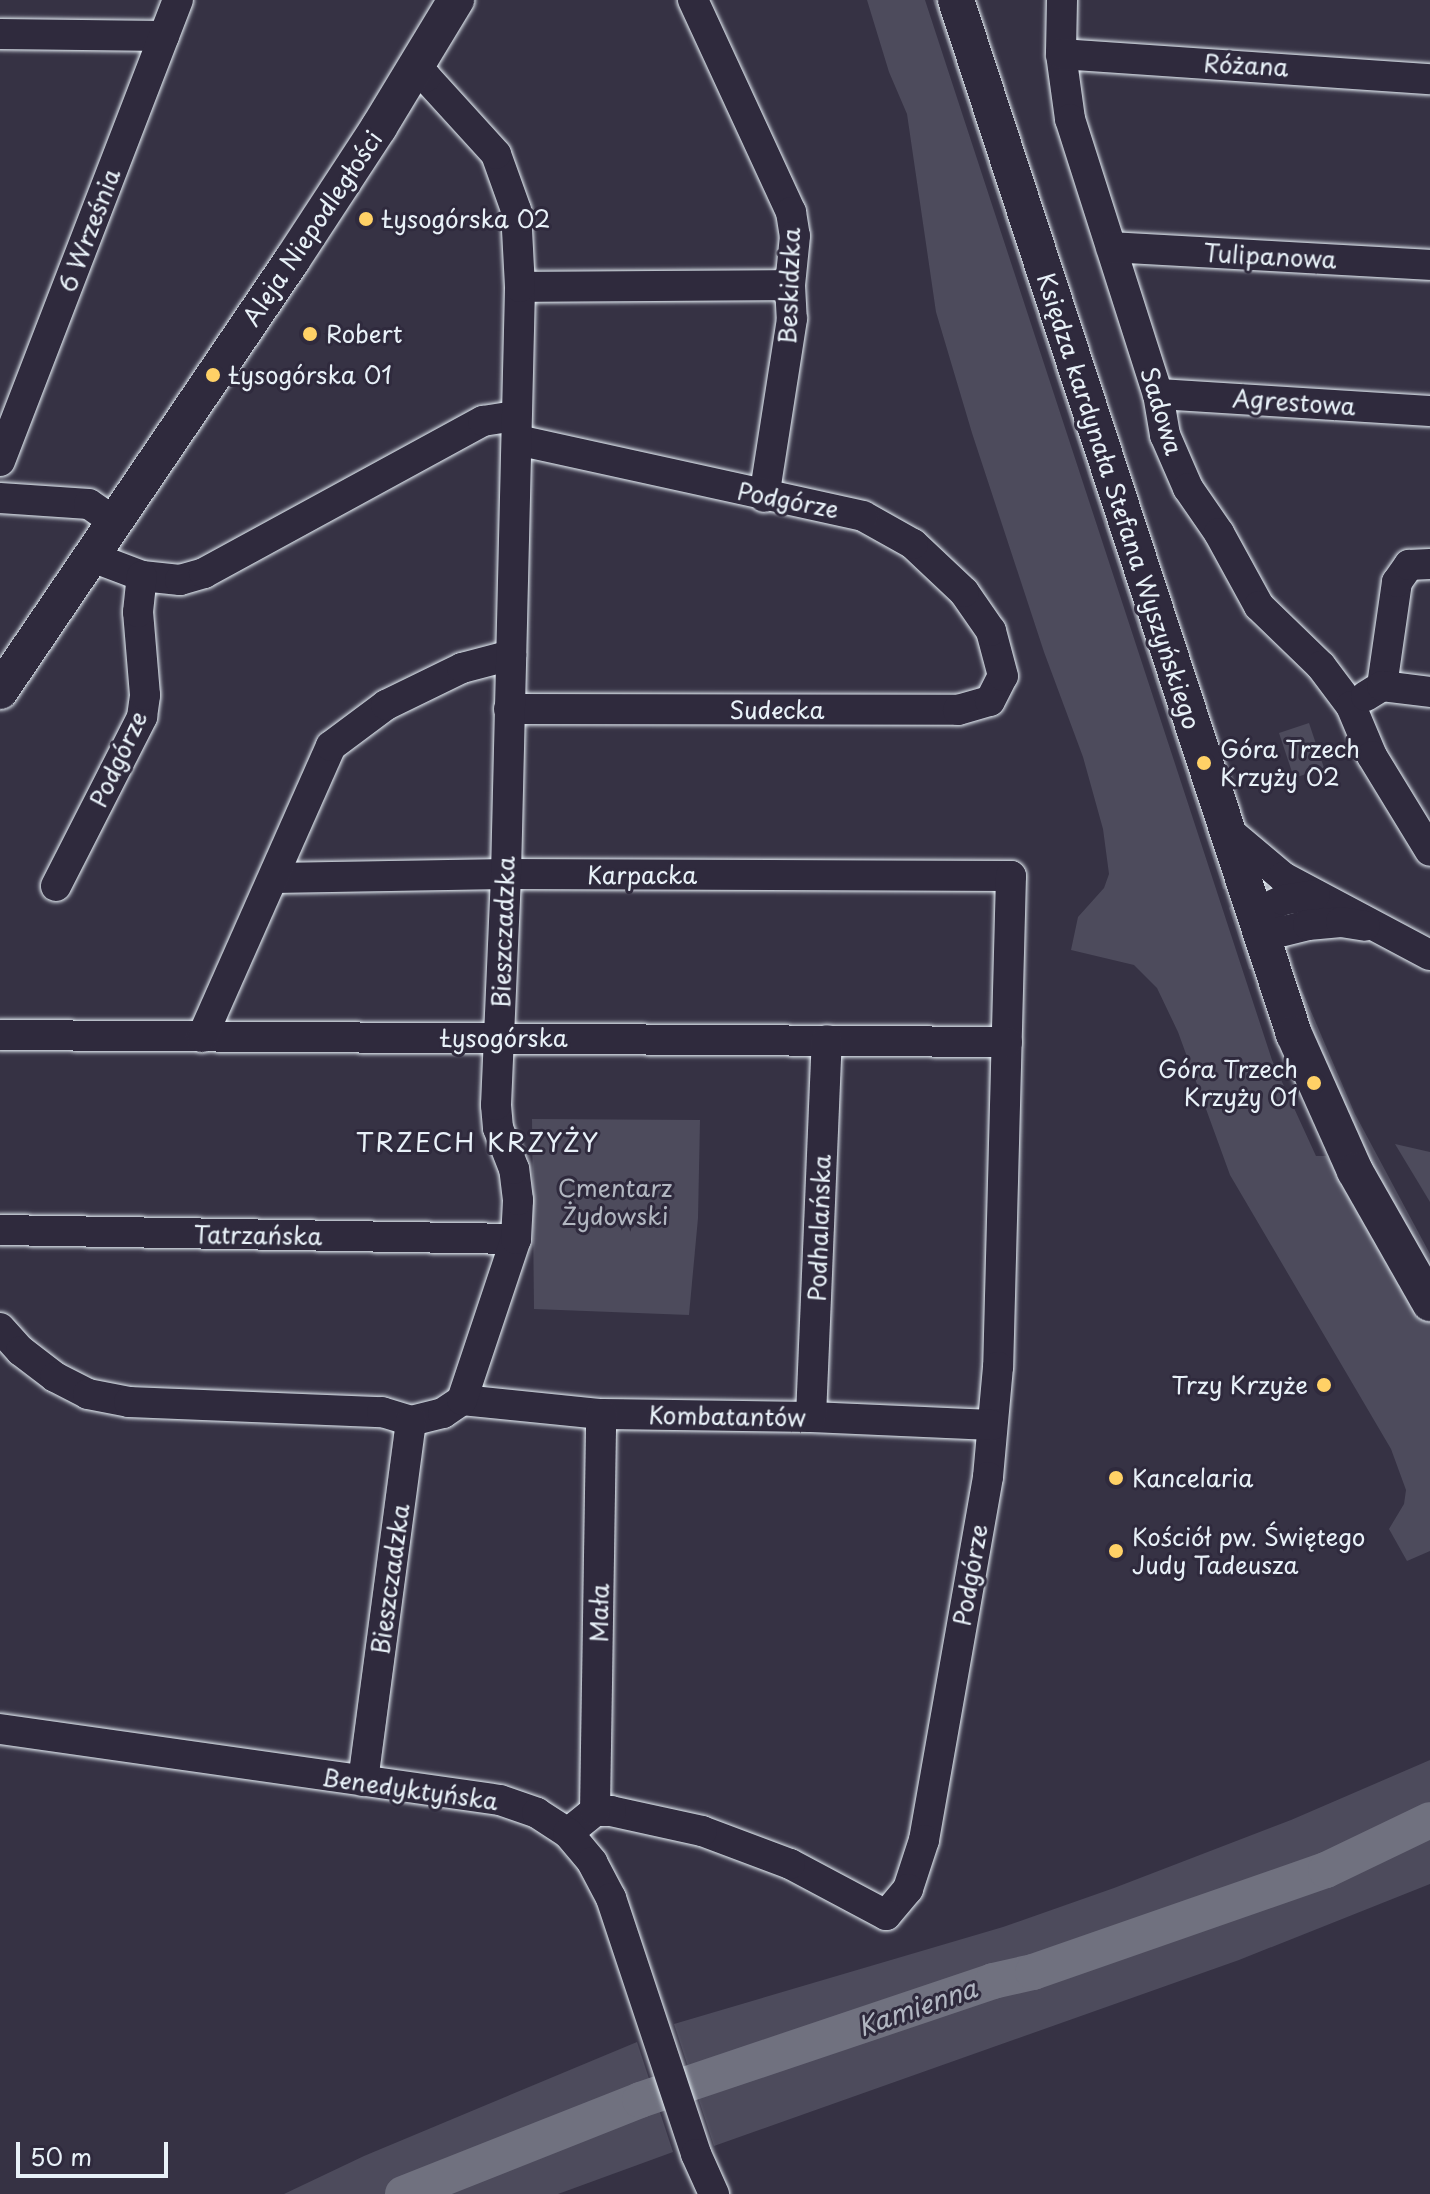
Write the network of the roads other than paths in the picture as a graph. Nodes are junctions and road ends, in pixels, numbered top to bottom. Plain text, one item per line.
1 (178, 0) edge
2 (456, 0) edge
3 (693, 0) edge
4 (956, 0) edge
5 (1062, 0) edge
6 (0, 34) edge
7 (164, 36) junction
8 (1061, 54) junction
9 (413, 71) junction
10 (1430, 79) edge
11 (1111, 247) junction
12 (1430, 265) edge
13 (790, 285) junction
14 (520, 287) junction
15 (1158, 394) junction
16 (1430, 411) edge
17 (516, 428) junction
18 (0, 461) edge
19 (764, 497) junction
20 (0, 498) edge
21 (115, 522) junction
22 (92, 557) junction
23 (1430, 564) edge
24 (142, 576) junction
25 (1000, 653) joint
26 (511, 655) junction
27 (1382, 686) junction
28 (0, 691) edge
29 (1430, 692) edge
30 (1351, 706) junction
31 (509, 709) junction
32 (1226, 829) junction
33 (1430, 851) edge
34 (506, 874) junction
35 (1011, 876) joint
36 (274, 878) junction
37 (56, 886) dead end
38 (1315, 895) junction
39 (1256, 926) junction
40 (1379, 928) junction
41 (1430, 955) edge
42 (0, 1035) edge
43 (202, 1037) junction
44 (499, 1037) junction
45 (827, 1040) junction
46 (1007, 1042) junction
47 (0, 1230) edge
48 (516, 1239) junction
49 (1430, 1303) edge
50 (0, 1328) edge
51 (462, 1400) junction
52 (601, 1414) junction
53 (811, 1417) junction
54 (411, 1421) junction
55 (992, 1425) junction
56 (0, 1729) edge
57 (363, 1781) junction
58 (595, 1811) junction
59 (568, 1833) junction
60 (702, 2190) edge

1 - 7 street, 6 Września
2 - 9 main road, Aleja Niepodległości
3 - 13 street, Beskidzka
4 - 32 main road, Księdza kardynała Stefana Wyszyńskiego
5 - 8 street, Sadowa
6 - 7 street
7 - 18 street, 6 Września
8 - 10 street, Różana
8 - 11 street, Sadowa
9 - 14 street, Bieszczadzka
9 - 21 main road, Aleja Niepodległości
11 - 12 street, Tulipanowa
11 - 15 street, Sadowa
13 - 14 street
13 - 19 street, Beskidzka
14 - 17 street, Bieszczadzka
15 - 16 street, Agrestowa
15 - 30 street, Sadowa
17 - 19 street, Podgórze
17 - 24 street, Podgórze
17 - 26 street, Bieszczadzka
19 - 25 street, Podgórze
20 - 21 street
21 - 22 main road, Aleja Niepodległości
22 - 24 street, Podgórze
22 - 28 main road, Aleja Niepodległości
23 - 27 street
24 - 37 street, Podgórze
25 - 31 street, Sudecka
26 - 31 street, Bieszczadzka
26 - 36 street
27 - 29 street
27 - 30 street
30 - 33 street, Sadowa
31 - 34 street, Bieszczadzka
32 - 38 street
32 - 39 main road, Księdza kardynała Stefana Wyszyńskiego
34 - 35 street, Karpacka
34 - 36 street, Karpacka
34 - 44 street, Bieszczadzka
35 - 46 street, Podgórze
36 - 43 street
38 - 39 street
38 - 40 street
39 - 40 street
39 - 49 main road, Księdza kardynała Stefana Wyszyńskiego
40 - 41 street
42 - 43 street, Łysogórska
43 - 44 street, Łysogórska
44 - 45 street, Łysogórska
44 - 48 street, Bieszczadzka
45 - 46 street, Łysogórska
45 - 53 street, Podhalańska
46 - 55 street, Podgórze
47 - 48 street, Tatrzańska
48 - 51 street, Bieszczadzka
50 - 54 street
51 - 52 street, Kombatantów
51 - 54 street
52 - 53 street, Kombatantów
52 - 58 street, Mała
53 - 55 street, Kombatantów
54 - 57 street, Bieszczadzka
55 - 58 street, Podgórze
56 - 57 street, Benedyktyńska
57 - 59 street, Benedyktyńska
58 - 59 street
59 - 60 street, Benedyktyńska

